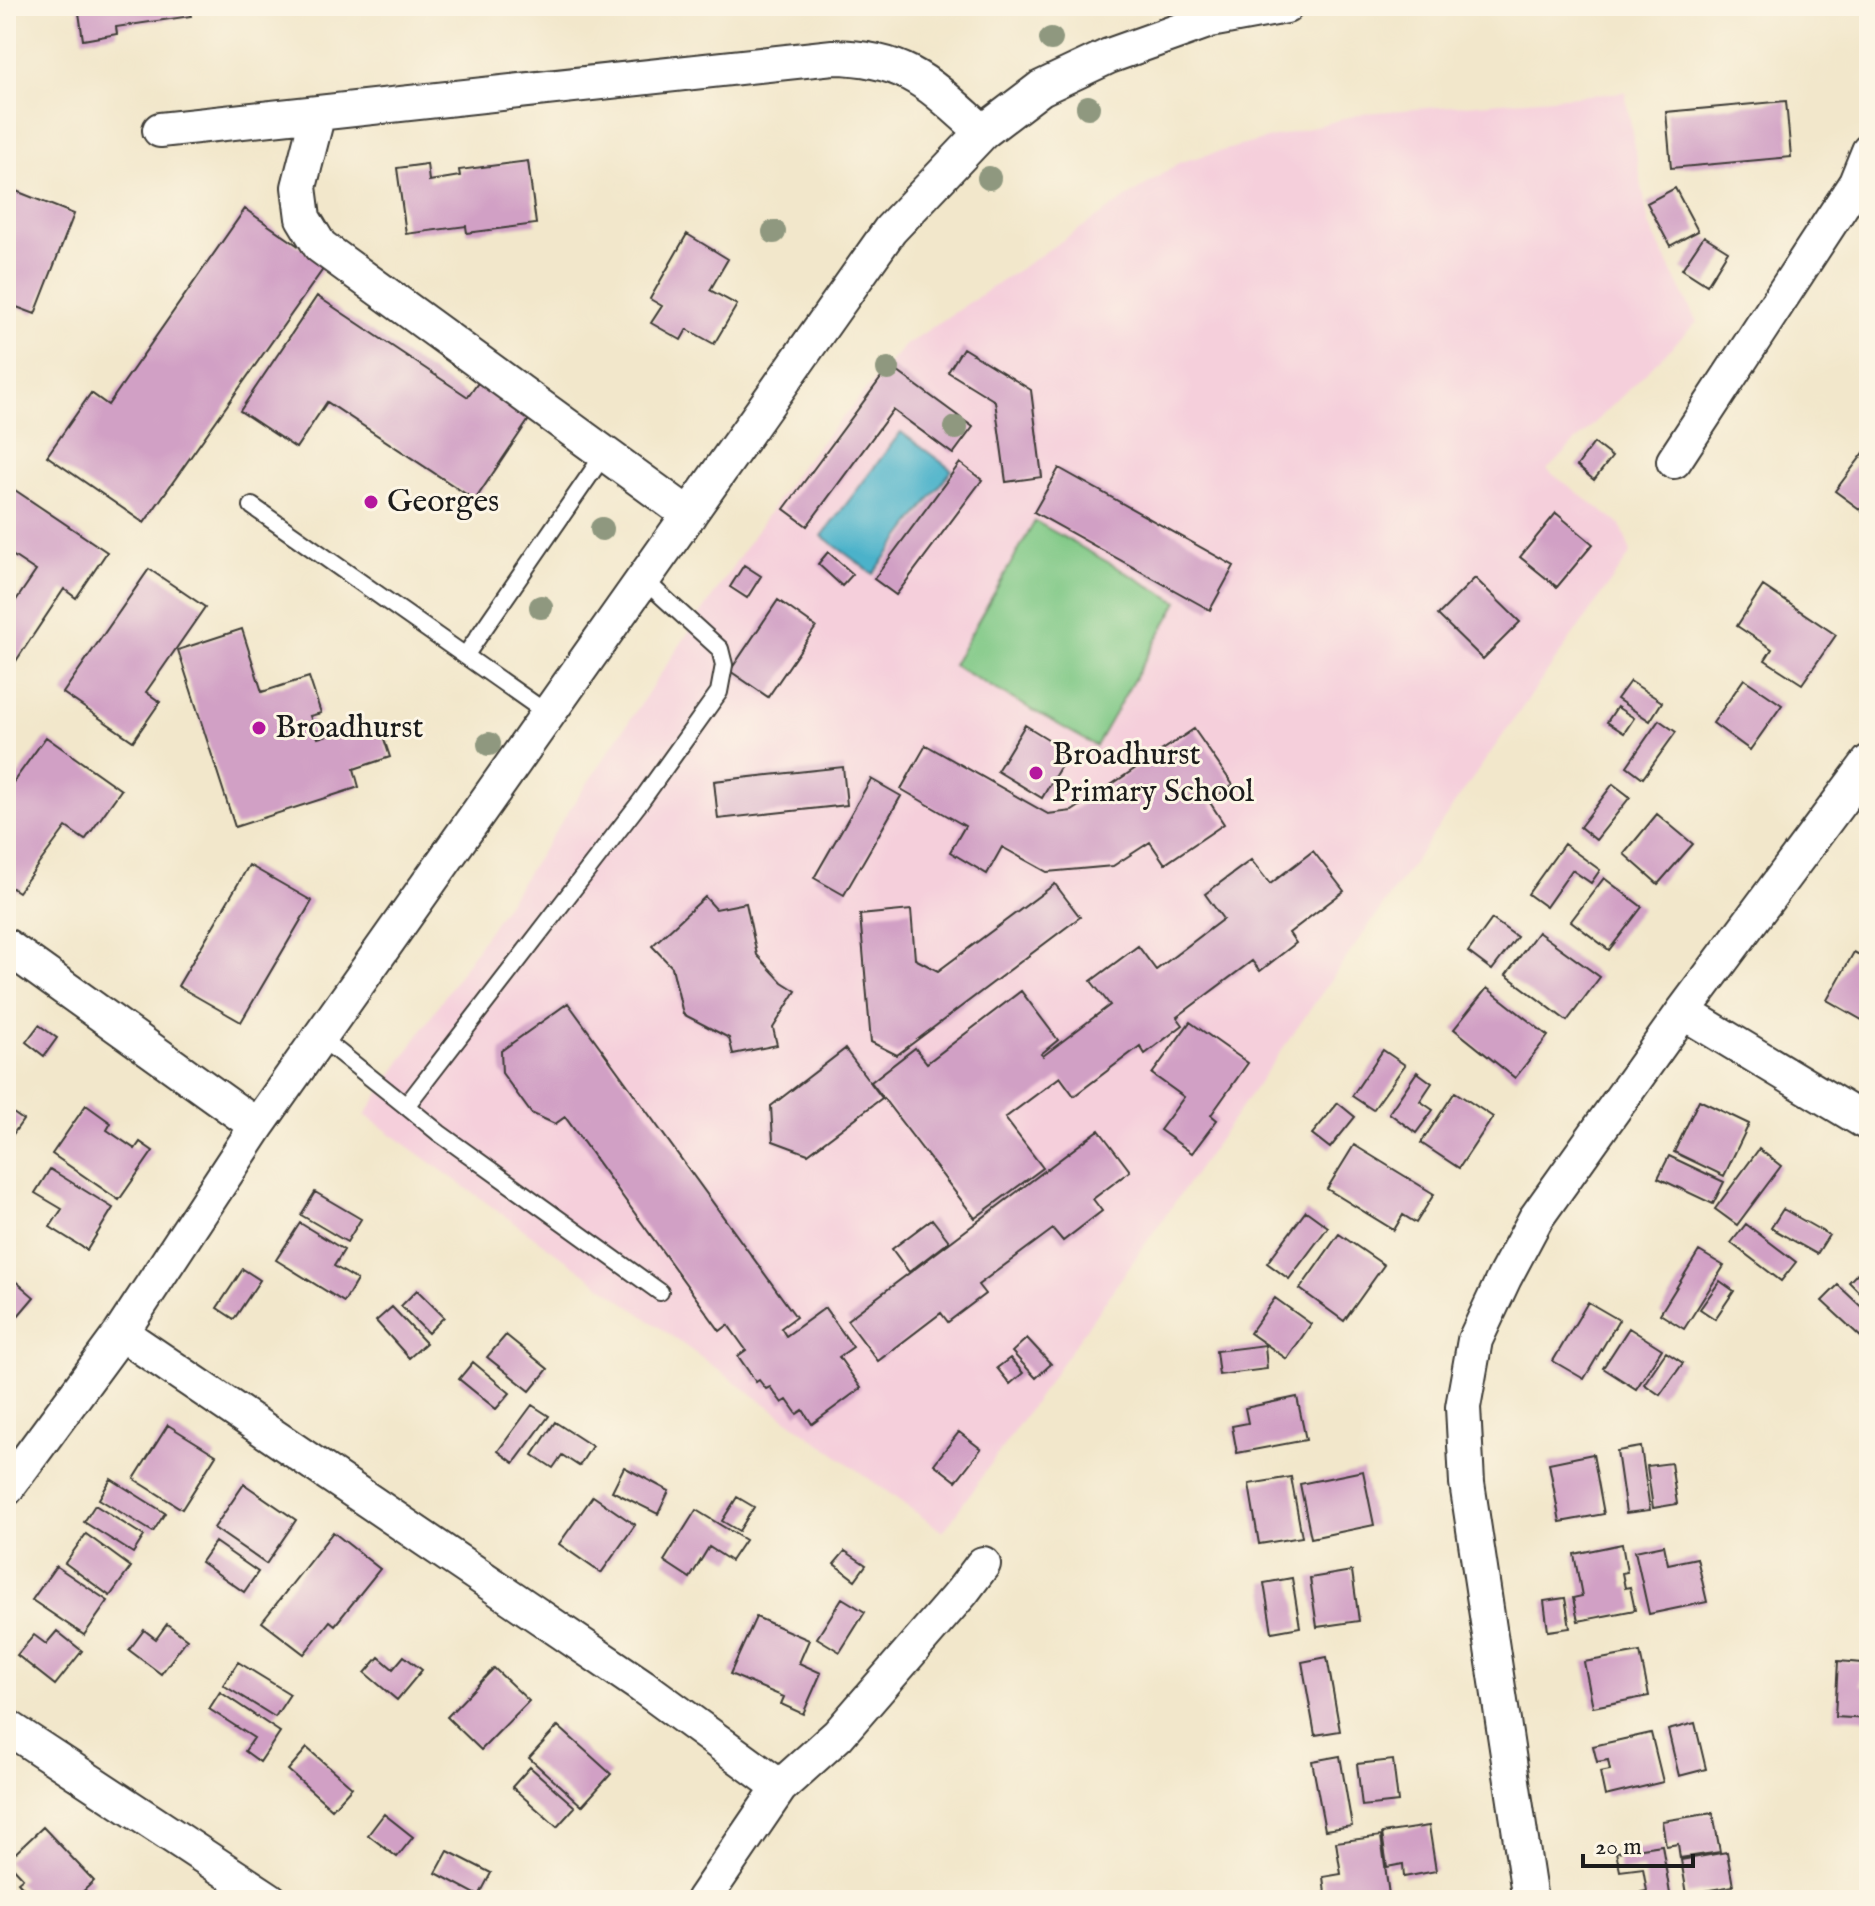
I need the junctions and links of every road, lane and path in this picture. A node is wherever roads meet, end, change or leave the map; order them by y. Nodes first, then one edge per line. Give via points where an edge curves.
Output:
1 (1286, 6) edge
2 (318, 113) junction
3 (160, 130) dead end
4 (983, 132) junction
5 (1869, 151) edge
6 (605, 453) junction
7 (1674, 461) dead end
8 (252, 506) dead end
9 (689, 515) junction
10 (643, 579) junction
11 (465, 656) junction
12 (548, 714) junction
13 (1869, 762) edge
14 (6, 946) edge
15 (1683, 1012) junction
16 (320, 1037) junction
17 (406, 1106) junction
18 (1869, 1124) edge
19 (257, 1126) junction
20 (660, 1292) dead end
21 (121, 1333) junction
22 (6, 1489) edge
23 (983, 1564) dead end
24 (6, 1726) edge
25 (780, 1787) junction
26 (270, 1900) edge
27 (703, 1900) edge
28 (1530, 1900) edge

1 - 4 street via 1210,20 1109,56 1041,88
2 - 3 street
2 - 4 street via 833,57 901,67
2 - 6 street via 299,187 303,218 320,246
4 - 9 street via 890,230
5 - 7 street via 1856,183
6 - 9 street
6 - 11 lane
8 - 11 lane
9 - 10 street
10 - 12 street
10 - 17 lane via 720,649 724,665 719,692
11 - 12 lane
12 - 16 street
13 - 15 street
14 - 19 street
15 - 18 street
15 - 28 street via 1536,1218 1475,1340 1463,1407 1467,1483
16 - 17 lane
16 - 19 street
17 - 20 lane
19 - 21 street
21 - 22 street
21 - 25 street via 642,1686
23 - 25 street via 838,1735
24 - 26 street
25 - 27 street

